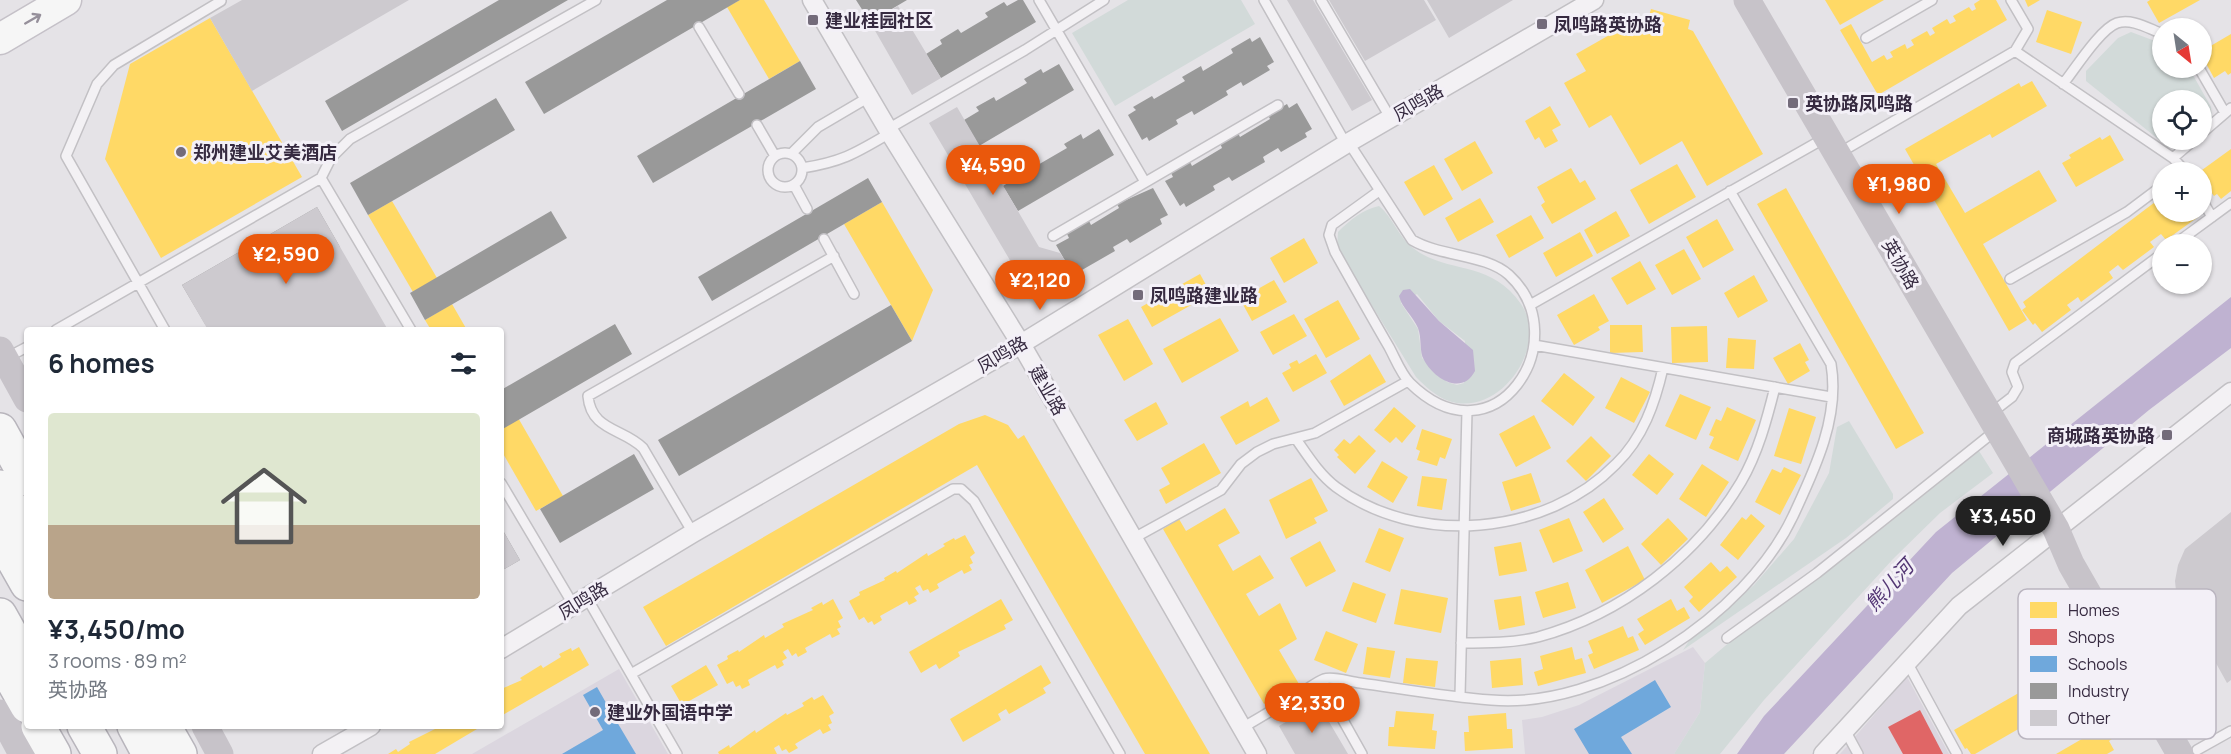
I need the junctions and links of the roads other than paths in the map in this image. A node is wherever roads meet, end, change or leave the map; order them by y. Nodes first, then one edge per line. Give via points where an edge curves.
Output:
1 (66, 0) edge
2 (596, 0) edge
3 (812, 0) edge
4 (1039, 0) edge
5 (1104, 0) edge
6 (1264, 0) edge
7 (1321, 0) edge
8 (1594, 0) edge
9 (1747, 0) edge
10 (1932, 0) edge
11 (2011, 0) edge
12 (221, 1) edge
13 (699, 27) dead end
14 (1056, 28) junction
15 (2152, 30) edge
16 (1866, 38) dead end
17 (0, 39) edge
18 (2015, 51) junction
19 (2206, 78) edge
20 (2063, 84) junction
21 (738, 94) dead end
22 (868, 97) junction
23 (1278, 105) dead end
24 (2228, 111) edge
25 (1390, 118) junction
26 (757, 125) dead end
27 (2212, 125) edge
28 (889, 131) junction
29 (1347, 144) junction
30 (1832, 145) junction
31 (2182, 150) edge
32 (791, 154) junction
33 (775, 156) junction
34 (2173, 158) junction
35 (2176, 162) edge
36 (802, 168) junction
37 (321, 178) junction
38 (1145, 182) junction
39 (794, 185) junction
40 (1378, 191) junction
41 (1730, 192) junction
42 (2152, 193) edge
43 (2231, 203) edge
44 (807, 209) dead end
45 (2212, 217) edge
46 (2205, 222) edge
47 (2189, 234) edge
48 (1053, 236) dead end
49 (824, 239) dead end
50 (834, 256) junction
51 (2152, 262) edge
52 (2010, 279) dead end
53 (139, 283) junction
54 (854, 294) dead end
55 (1530, 305) junction
56 (61, 327) edge
57 (163, 327) edge
58 (409, 327) edge
59 (1021, 344) junction
60 (1534, 345) junction
61 (11, 352) edge
62 (1663, 368) junction
63 (1408, 381) junction
64 (1775, 387) junction
65 (24, 390) edge
66 (2231, 393) edge
67 (1831, 397) junction
68 (1467, 411) junction
69 (1993, 422) junction
70 (0, 430) edge
71 (1296, 439) junction
72 (24, 474) edge
73 (0, 487) edge
74 (504, 488) edge
75 (2051, 522) junction
76 (1464, 527) junction
77 (24, 531) edge
78 (693, 533) junction
79 (0, 536) edge
80 (1134, 538) junction
81 (0, 578) edge
82 (24, 579) edge
83 (2104, 589) edge
84 (580, 602) junction
85 (0, 615) edge
86 (24, 621) edge
87 (1727, 638) dead end
88 (1461, 643) junction
89 (504, 647) edge
90 (0, 658) edge
91 (24, 658) edge
92 (1907, 662) junction
93 (631, 674) junction
94 (1321, 681) junction
95 (1460, 696) junction
96 (24, 701) edge
97 (0, 713) edge
98 (1242, 728) junction
99 (40, 729) edge
100 (65, 729) edge
101 (86, 729) edge
102 (108, 729) edge
103 (136, 729) edge
104 (166, 729) edge
105 (207, 729) edge
106 (366, 729) edge
107 (1845, 730) junction
108 (2231, 731) edge
109 (2184, 739) edge
110 (2192, 753) edge
111 (22, 754) edge
112 (54, 754) edge
113 (78, 754) edge
114 (100, 754) edge
115 (122, 754) edge
116 (149, 754) edge
117 (180, 754) edge
118 (220, 754) edge
119 (322, 754) edge
120 (677, 754) edge
121 (1120, 754) edge
122 (1257, 754) edge
123 (1362, 754) edge
124 (1823, 754) edge
125 (1858, 754) edge
126 (1957, 754) edge

17 -> 1 main road
2 - 37 lane via 350,139 331,158
3 - 22 street, 建业路
4 - 14 lane
5 - 14 lane
6 - 29 lane
7 - 25 lane
8 - 25 street, 凤鸣路
9 - 30 street, 英协路
10 - 16 lane
11 - 18 lane via 2028,29
12 - 53 lane via 114,64 97,84 66,156
13 - 21 lane
14 - 28 lane
14 - 38 lane
15 - 20 lane via 2135,23 2117,23 2103,33
18 - 20 lane
18 - 30 lane
19 - 24 lane
20 - 34 lane
22 - 28 street, 建业路
22 - 32 lane via 818,127
23 - 38 lane
24 - 27 lane
25 - 29 street, 凤鸣路
26 - 33 lane
28 - 36 lane via 845,159
28 - 59 street, 建业路
29 - 40 lane
29 - 59 street, 凤鸣路
30 - 41 lane
30 - 69 street, 英协路
31 - 34 lane
32 - 33 lane
32 - 36 lane
33 - 39 lane via 767,168 770,179 781,187
34 - 35 lane
36 - 39 lane
37 - 53 lane
37 - 58 lane
38 - 48 lane
39 - 44 lane
40 - 55 lane via 1412,240 1442,253 1493,264 1521,287
40 - 63 lane via 1342,216 1332,225 1329,235
41 - 55 lane
41 - 67 lane via 1831,364
42 - 52 lane via 2127,212
43 - 45 lane
46 - 47 lane
49 - 50 lane
50 - 54 lane
50 - 78 lane via 588,396 589,406 606,428 632,437 643,448
51 - 69 lane via 2015,363 2012,372 2018,387
53 - 56 lane
53 - 57 lane
55 - 60 lane
59 - 78 street, 凤鸣路
59 - 80 street, 建业路
60 - 62 lane
60 - 68 lane via 1531,361 1508,395 1490,406
61 - 65 street
62 - 64 lane
62 - 76 lane via 1655,402 1639,435 1617,464 1590,487 1559,505 1525,517
63 - 68 lane via 1434,403 1452,411
63 - 71 lane via 1315,433
64 - 67 lane
64 - 88 lane via 1765,426 1742,480 1714,522 1673,563 1596,616 1537,637
66 - 75 street
67 - 95 lane via 1823,452 1784,535 1760,570 1728,603 1691,632 1633,668 1581,690 1534,700
68 - 76 lane
69 - 75 street, 英协路
69 - 87 lane via 1817,573
70 - 72 highway
71 - 76 lane via 1322,476 1358,500 1400,518
71 - 80 lane via 1257,452 1241,464 1221,490
73 - 77 highway
74 - 84 lane
75 - 83 street, 英协路 via 2086,556
75 - 92 street via 1959,606
76 - 88 lane
78 - 84 street, 凤鸣路
79 - 82 highway
80 - 98 street, 建业路
81 - 86 highway
84 - 89 street, 凤鸣路
84 - 93 lane
85 - 91 highway
88 - 95 lane
90 - 96 highway
92 - 107 street
92 - 126 lane
93 - 120 lane
93 - 121 lane via 953,489 961,489 974,501
94 - 95 lane
94 - 98 lane
94 - 123 lane
97 - 111 street
98 - 122 street, 建业路
99 - 112 highway
100 - 113 highway
101 - 114 highway
102 - 115 highway
103 - 116 highway
104 - 117 highway
105 - 118 street
106 - 119 street
107 - 124 street
107 - 125 lane
108 - 110 lane
109 - 110 street, 英协路

